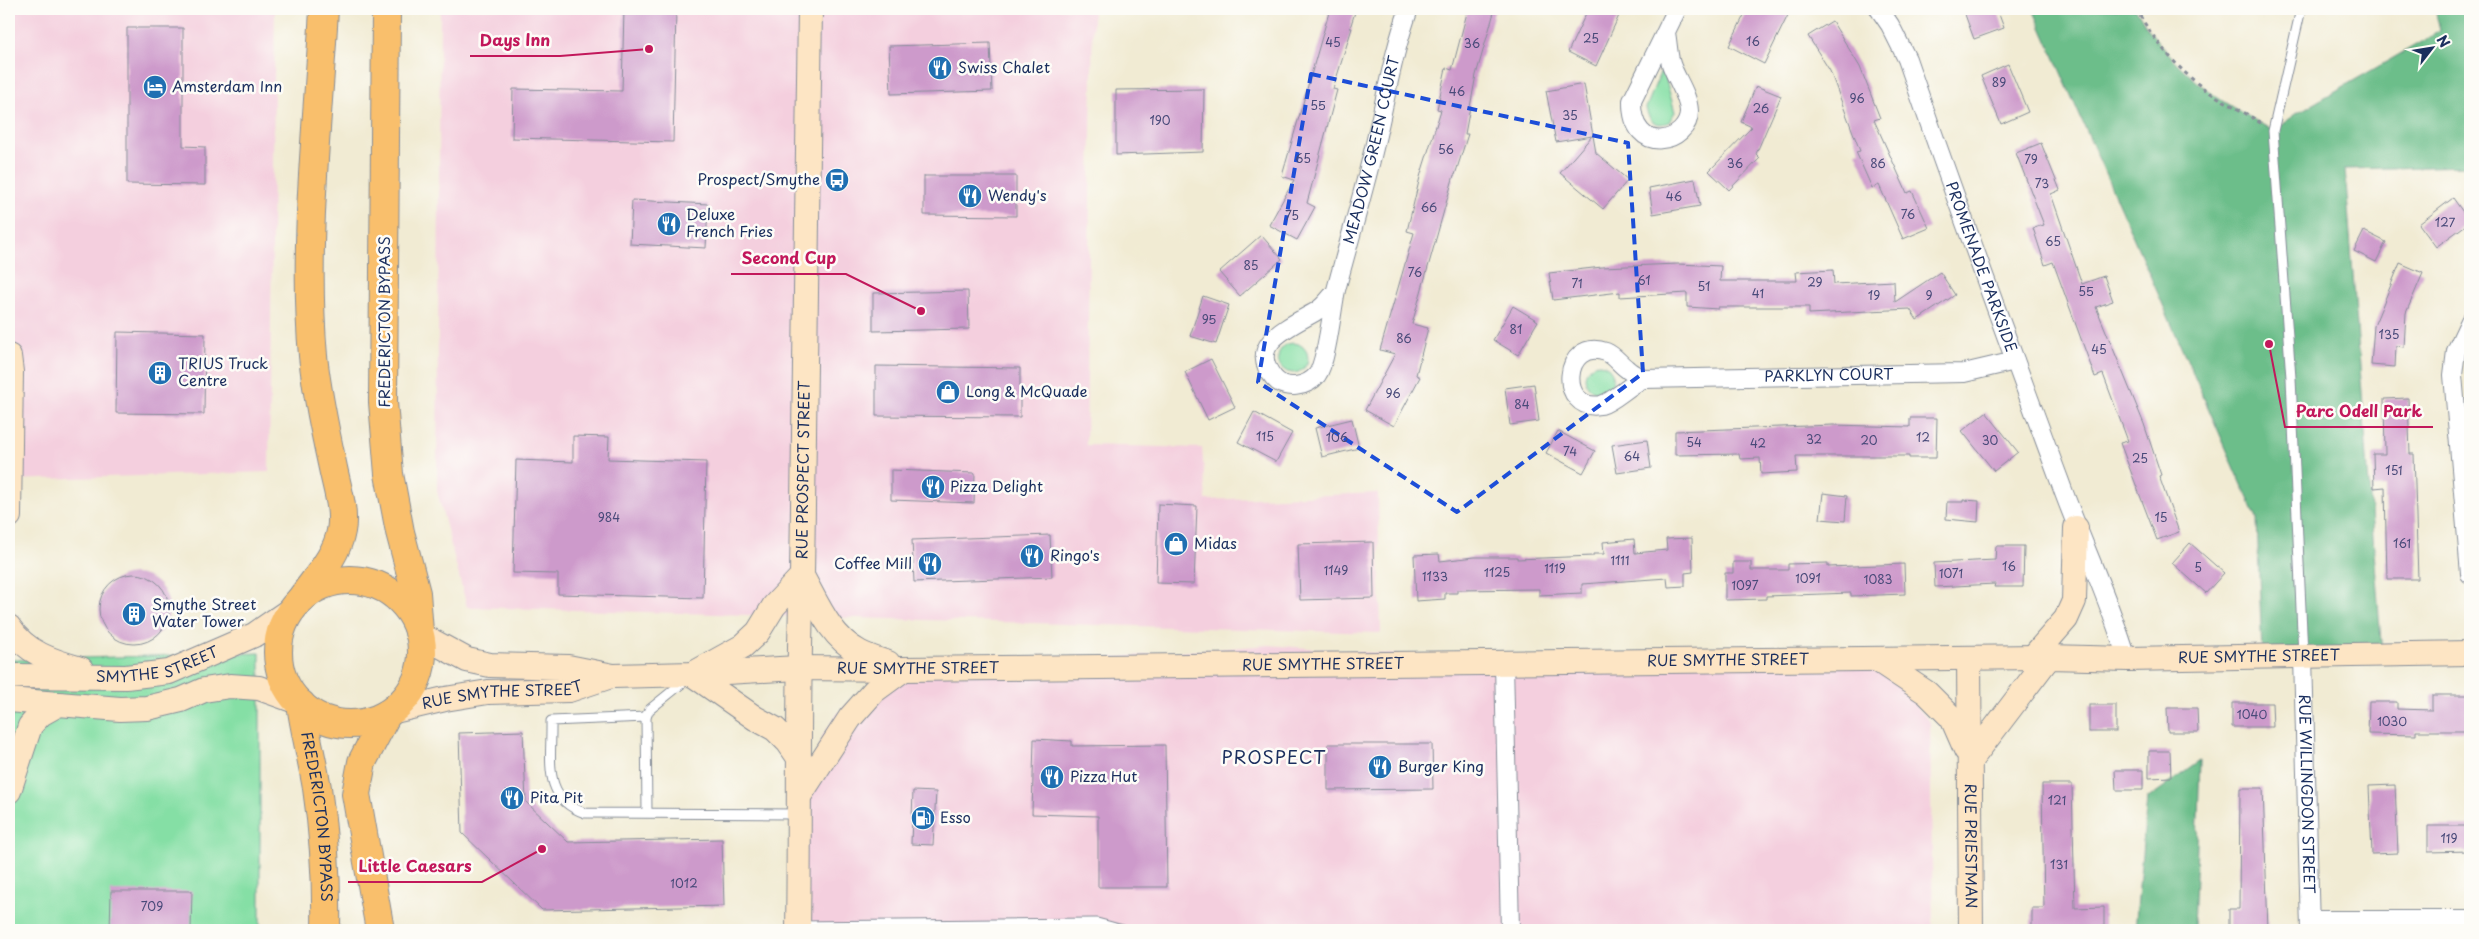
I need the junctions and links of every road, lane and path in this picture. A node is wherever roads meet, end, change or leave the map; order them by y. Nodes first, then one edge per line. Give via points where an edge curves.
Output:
1 (324, 9) edge
2 (386, 9) edge
3 (810, 9) edge
4 (1409, 9) edge
5 (1677, 9) edge
6 (1879, 9) edge
7 (2136, 9) edge
8 (2301, 9) edge
9 (1666, 33) junction
10 (2273, 131) junction
11 (1336, 291) junction
12 (2470, 320) edge
13 (9, 356) edge
14 (2015, 360) junction
15 (1643, 379) dead end
16 (9, 516) edge
17 (2076, 528) junction
18 (2470, 574) edge
19 (802, 576) junction
20 (297, 603) junction
21 (9, 627) edge
22 (420, 634) junction
23 (2470, 653) edge
24 (2303, 656) junction
25 (2041, 657) junction
26 (1969, 658) junction
27 (1876, 659) junction
28 (2127, 659) junction
29 (1504, 663) junction
30 (798, 668) junction
31 (904, 669) junction
32 (692, 674) junction
33 (9, 676) edge
34 (613, 676) junction
35 (107, 677) junction
36 (9, 700) edge
37 (299, 703) junction
38 (59, 704) junction
39 (388, 713) junction
40 (646, 717) junction
41 (799, 758) junction
42 (1970, 761) junction
43 (9, 791) edge
44 (800, 804) junction
45 (647, 812) junction
46 (2470, 920) edge
47 (2310, 925) edge
48 (798, 928) edge
49 (326, 930) edge
50 (380, 930) edge
51 (1123, 930) edge
52 (1510, 930) edge
53 (1971, 930) edge

1 - 20 highway via 310,293 321,414 340,504 341,531 335,549
2 - 22 highway, FREDERICTON BYPASS via 383,402 389,474 416,593
3 - 19 main road, RUE PROSPECT STREET
4 - 11 street, MEADOW GREEN COURT
5 - 9 street
6 - 14 street, PROMENADE PARKSIDE via 1907,60
7 - 10 path via 2148,31 2178,64 2211,93
8 - 10 lane
9 - 9 street via 1632,101 1631,116 1638,130 1650,139 1663,140 1676,135 1686,125 1689,111 1671,63
10 - 24 lane via 2291,378
11 - 11 street, MEADOW GREEN COURT via 1316,311 1292,322 1274,336 1266,349 1265,365 1275,380 1290,386 1306,384 1318,374
12 - 18 street via 2456,352 2453,374
13 - 16 main road
14 - 15 street, PARKLYN COURT via 1964,373
14 - 17 street, PROMENADE PARKSIDE
17 - 25 main road via 2074,601
17 - 28 street, PROMENADE PARKSIDE
19 - 30 main road, RUE PROSPECT STREET
19 - 31 main road via 833,632 859,653
19 - 32 main road via 743,646
20 - 22 highway via 310,592 331,582 354,580 377,584 396,596 412,614
20 - 35 main road, SMYTHE STREET via 254,635 169,672
20 - 37 highway via 283,626 278,647 280,668
21 - 35 main road via 18,641 32,652
22 - 34 main road, RUE SMYTHE STREET via 475,662 568,667
22 - 39 highway via 422,658 417,680 405,700
23 - 24 main road, RUE SMYTHE STREET
24 - 28 main road, RUE SMYTHE STREET
24 - 47 street, RUE WILLINGDON STREET
25 - 26 main road, RUE SMYTHE STREET
25 - 28 main road, RUE SMYTHE STREET
25 - 42 main road
26 - 27 main road, RUE SMYTHE STREET
26 - 42 main road, RUE PRIESTMAN
27 - 29 main road, RUE SMYTHE STREET
27 - 42 main road via 1927,693 1952,718
29 - 31 main road, RUE SMYTHE STREET
29 - 52 street
30 - 31 main road, RUE SMYTHE STREET
30 - 32 main road, RUE SMYTHE STREET
30 - 41 main road, RUE PROSPECT STREET
31 - 44 main road via 874,690 850,718
32 - 34 main road, RUE SMYTHE STREET
32 - 40 lane via 649,710
32 - 41 main road via 775,729
33 - 35 main road, SMYTHE STREET
34 - 39 main road, RUE SMYTHE STREET via 569,690 488,692
36 - 38 main road
37 - 38 main road via 259,688 230,686 204,690 181,700 147,708
37 - 39 highway via 320,717 342,724 365,723
37 - 49 highway, FREDERICTON BYPASS via 317,789 327,876
38 - 43 main road via 30,726
39 - 50 highway via 362,762 356,794
40 - 45 lane
40 - 45 lane via 551,721 552,781 556,794 565,804 585,813
41 - 44 main road, RUE PROSPECT STREET
42 - 53 main road, RUE PRIESTMAN
44 - 45 lane
44 - 48 main road, RUE PROSPECT STREET
46 - 47 street
48 - 51 lane via 1097,923

